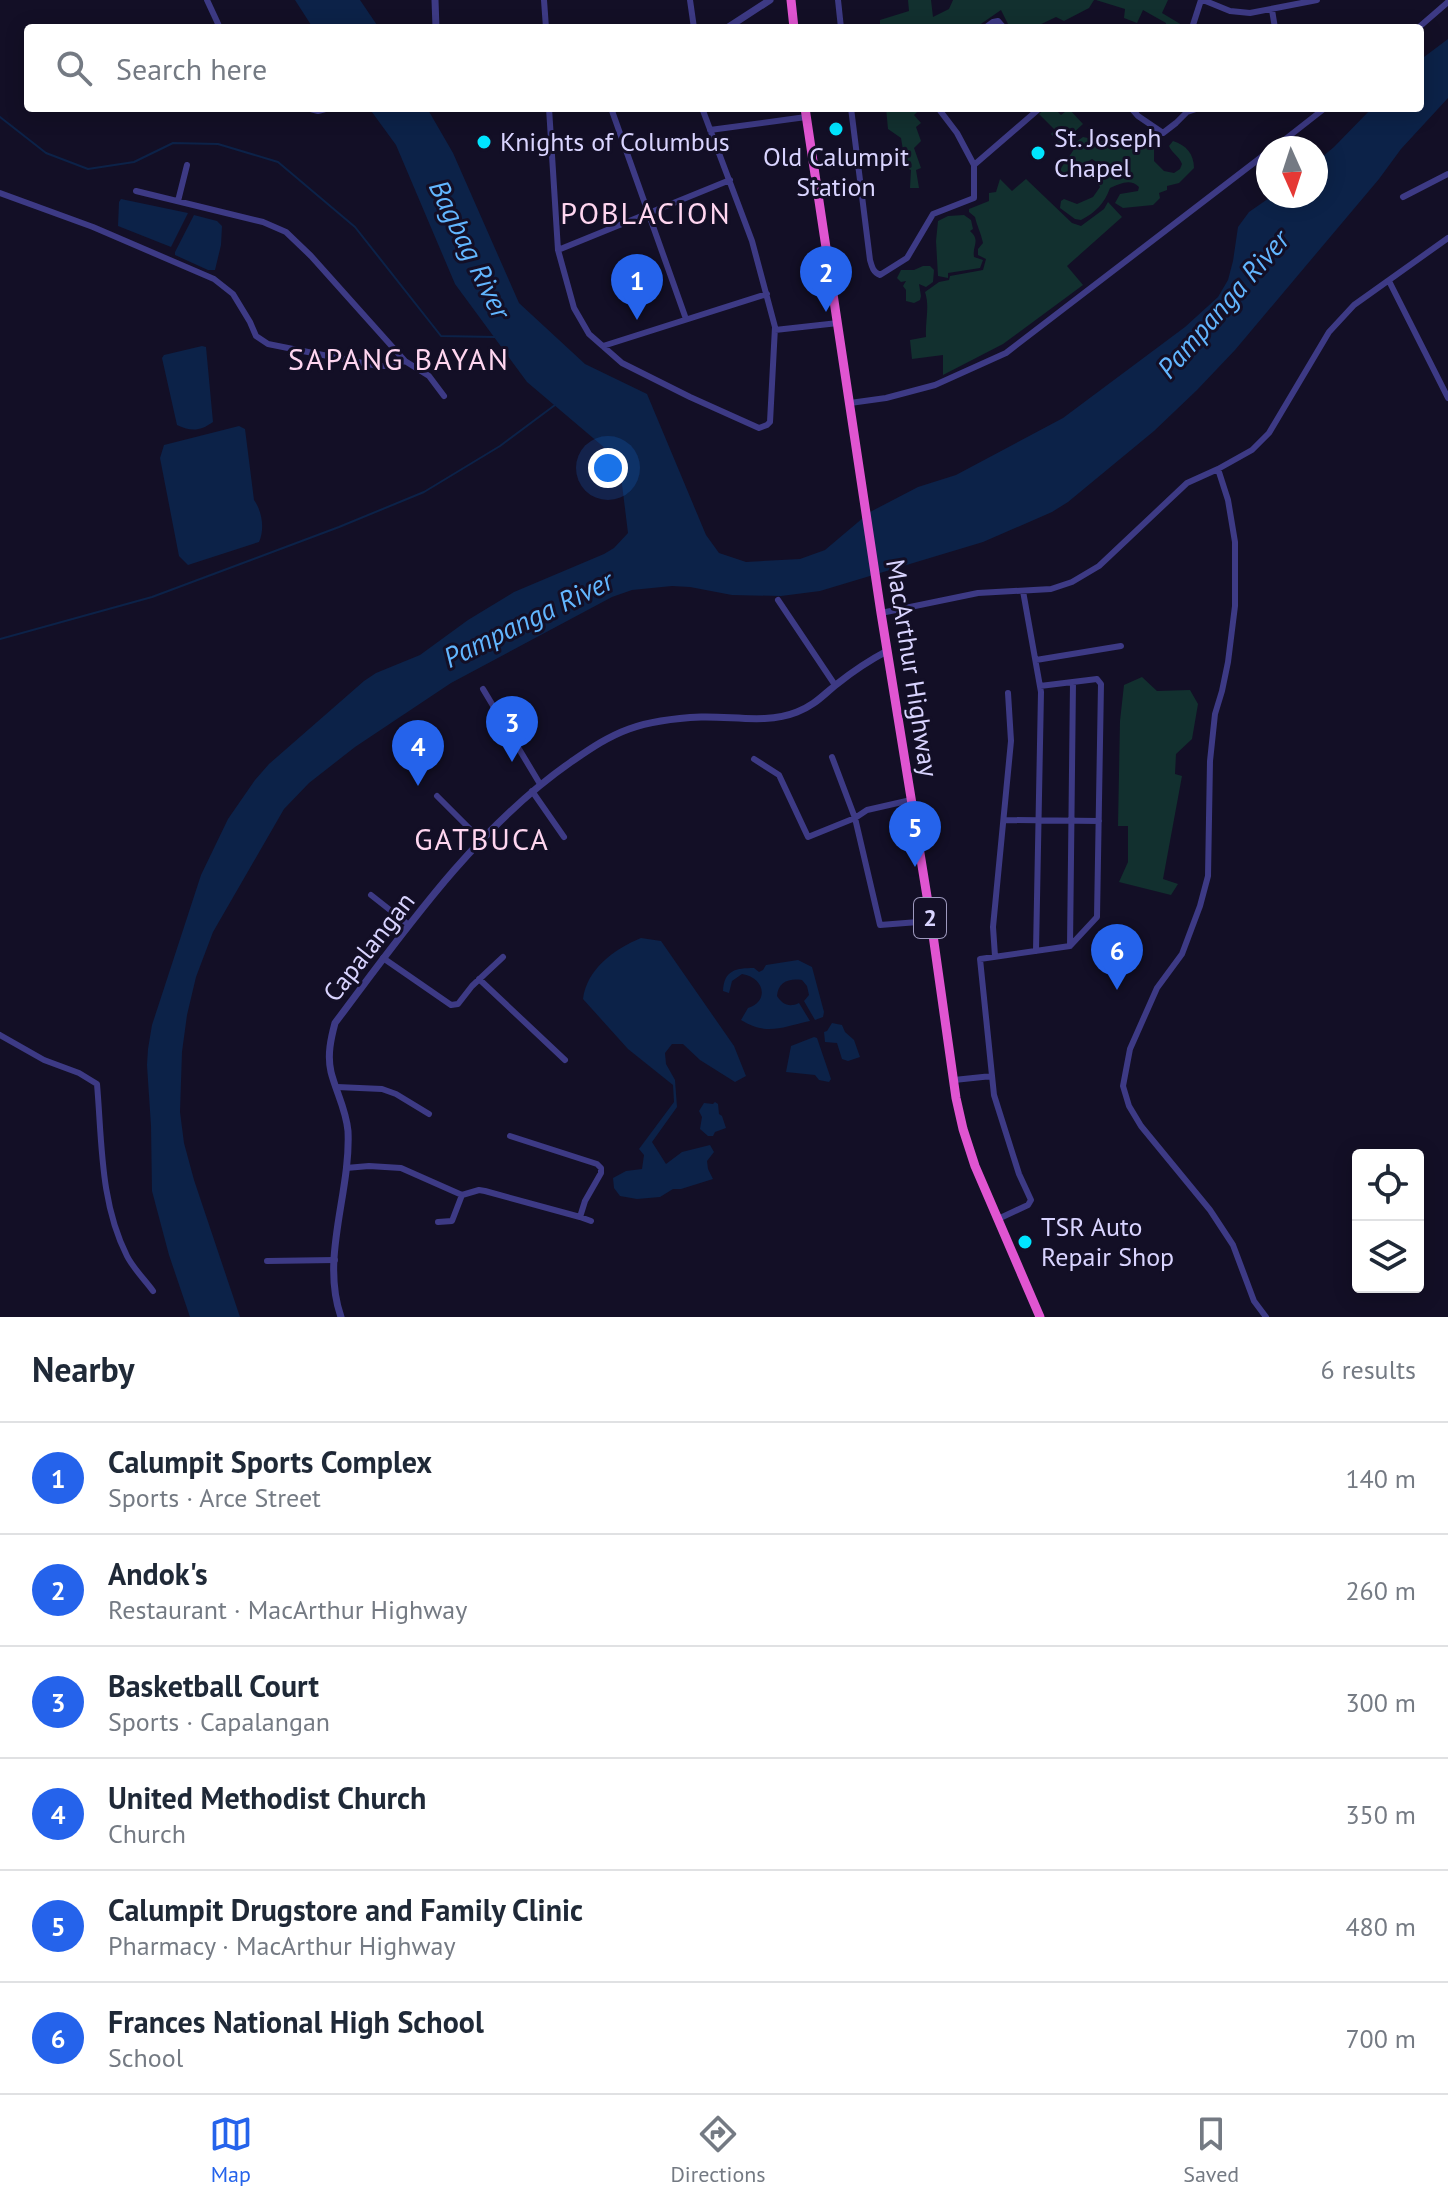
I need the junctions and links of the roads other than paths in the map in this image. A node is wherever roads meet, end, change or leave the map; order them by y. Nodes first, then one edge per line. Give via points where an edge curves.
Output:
1 (207, 0) edge
2 (435, 0) edge
3 (544, 0) edge
4 (690, 0) edge
5 (770, 0) edge
6 (791, 0) edge
7 (838, 0) edge
8 (1202, 0) edge
9 (1317, 0) edge
10 (1448, 2) edge
11 (1272, 10) junction
12 (218, 24) edge
13 (436, 24) edge
14 (546, 24) edge
15 (693, 24) edge
16 (733, 24) edge
17 (794, 24) edge
18 (841, 24) edge
19 (1193, 24) edge
20 (1274, 24) edge
21 (1423, 24) edge
22 (549, 112) edge
23 (612, 112) edge
24 (703, 112) edge
25 (805, 112) edge
26 (852, 112) edge
27 (942, 112) edge
28 (1035, 112) edge
29 (1134, 112) edge
30 (1187, 112) edge
31 (1310, 112) edge
32 (1321, 112) edge
33 (1314, 118) junction
34 (710, 130) junction
35 (1290, 136) edge
36 (1256, 161) edge
37 (187, 165) dead end
38 (974, 165) junction
39 (1448, 174) edge
40 (730, 180) junction
41 (136, 191) dead end
42 (0, 193) edge
43 (1403, 197) dead end
44 (178, 201) junction
45 (648, 213) junction
46 (1448, 238) edge
47 (558, 250) junction
48 (1389, 281) junction
49 (767, 294) junction
50 (686, 319) junction
51 (838, 323) junction
52 (775, 330) junction
53 (603, 346) junction
54 (405, 361) junction
55 (444, 396) dead end
56 (1448, 398) edge
57 (851, 407) junction
58 (1218, 469) junction
59 (1023, 591) junction
60 (778, 600) dead end
61 (881, 613) junction
62 (1121, 646) dead end
63 (887, 651) junction
64 (1036, 660) junction
65 (1073, 682) junction
66 (835, 685) junction
67 (1040, 686) junction
68 (483, 689) dead end
69 (1008, 693) dead end
70 (832, 757) dead end
71 (754, 759) dead end
72 (540, 784) junction
73 (532, 791) junction
74 (437, 796) dead end
75 (911, 800) junction
76 (855, 818) junction
77 (1005, 820) junction
78 (1039, 821) junction
79 (1099, 821) junction
80 (1071, 822) junction
81 (564, 837) dead end
82 (481, 840) junction
83 (371, 895) dead end
84 (931, 921) junction
85 (409, 925) junction
86 (1070, 946) junction
87 (1036, 951) junction
88 (995, 956) junction
89 (503, 957) dead end
90 (383, 958) junction
91 (479, 979) junction
92 (0, 1035) edge
93 (565, 1060) dead end
94 (992, 1076) junction
95 (954, 1080) junction
96 (337, 1087) junction
97 (429, 1114) dead end
98 (510, 1136) dead end
99 (346, 1168) junction
100 (462, 1195) junction
101 (580, 1217) junction
102 (997, 1219) junction
103 (591, 1221) dead end
104 (438, 1222) dead end
105 (335, 1260) junction
106 (267, 1261) dead end
107 (153, 1291) dead end
108 (341, 1317) edge
109 (1040, 1317) edge
110 (1266, 1317) edge

1 - 12 street
2 - 13 street
3 - 14 street
4 - 15 street
5 - 16 street
6 - 17 highway
7 - 18 street
8 - 11 street via 1230,11
8 - 19 street
9 - 11 street
10 - 21 street
11 - 20 street
22 - 47 street
23 - 45 street
24 - 34 street
25 - 34 street
25 - 51 highway, MacArthur Highway / 2
26 - 38 street via 870,260 880,275 907,258 933,214 974,198
27 - 38 street
28 - 38 street
29 - 30 street via 1163,133
31 - 33 street
32 - 33 street
33 - 35 street
34 - 40 street
36 - 57 street via 1006,353 935,385
37 - 44 street
39 - 43 street
40 - 45 street
40 - 49 street
41 - 44 street
42 - 54 street via 214,279 233,294 256,336 268,344 378,366
44 - 54 street via 286,232
45 - 47 street
45 - 50 street
46 - 48 street
47 - 53 street via 574,308
48 - 56 street
48 - 58 street via 1354,305 1329,332 1269,433 1252,450
49 - 50 street
49 - 52 street
50 - 53 street
51 - 52 street
51 - 57 highway, MacArthur Highway / 2
52 - 53 street via 770,422 759,428 622,363
54 - 55 street via 429,376
57 - 61 highway, MacArthur Highway / 2
58 - 59 street via 1187,483 1099,566 1051,589
58 - 110 street via 1235,542 1235,606 1210,761 1208,876 1182,954 1157,988 1130,1049 1123,1086 1141,1126 1233,1245 1254,1301
59 - 61 street via 955,596
59 - 64 street
60 - 66 street
61 - 63 highway, MacArthur Highway / 2
62 - 64 street
63 - 66 street, Capalangan
63 - 75 highway, MacArthur Highway / 2
64 - 67 street
65 - 67 street
65 - 79 street via 1097,679 1101,684
65 - 80 street
66 - 72 street, Capalangan via 796,712 769,719 700,717 632,728 605,739
67 - 78 street
68 - 72 street
69 - 77 street via 1011,741
70 - 76 street
71 - 76 street via 779,775 808,837
72 - 73 street, Capalangan
73 - 81 street
73 - 82 street, Capalangan
74 - 82 street
75 - 76 street
75 - 84 highway, MacArthur Highway / 2
76 - 84 street via 880,925
77 - 78 street
77 - 88 street via 993,927
78 - 80 street
78 - 87 street
79 - 80 street
79 - 86 street via 1097,917
80 - 86 street
82 - 85 street, Capalangan
83 - 85 street
84 - 95 highway, MacArthur Highway / 2
85 - 90 street, Capalangan
86 - 87 street
87 - 88 street
88 - 94 street via 980,959
89 - 91 street
90 - 91 street via 451,1005 458,1004
90 - 96 street, Capalangan via 335,1023 330,1064
91 - 93 street
92 - 107 street via 97,1084 110,1211 127,1258
94 - 95 street
94 - 102 street via 1005,1133 1031,1200
95 - 102 highway, MacArthur Highway / 2 via 966,1139
96 - 97 street via 382,1089
96 - 99 street, Capalangan via 347,1127
98 - 101 street via 601,1168
99 - 100 street via 401,1168
99 - 105 street, Capalangan
100 - 101 street via 485,1191
100 - 104 street via 452,1221
101 - 103 street
102 - 109 highway, MacArthur Highway / 2
105 - 106 street
105 - 108 street, Capalangan via 335,1301

